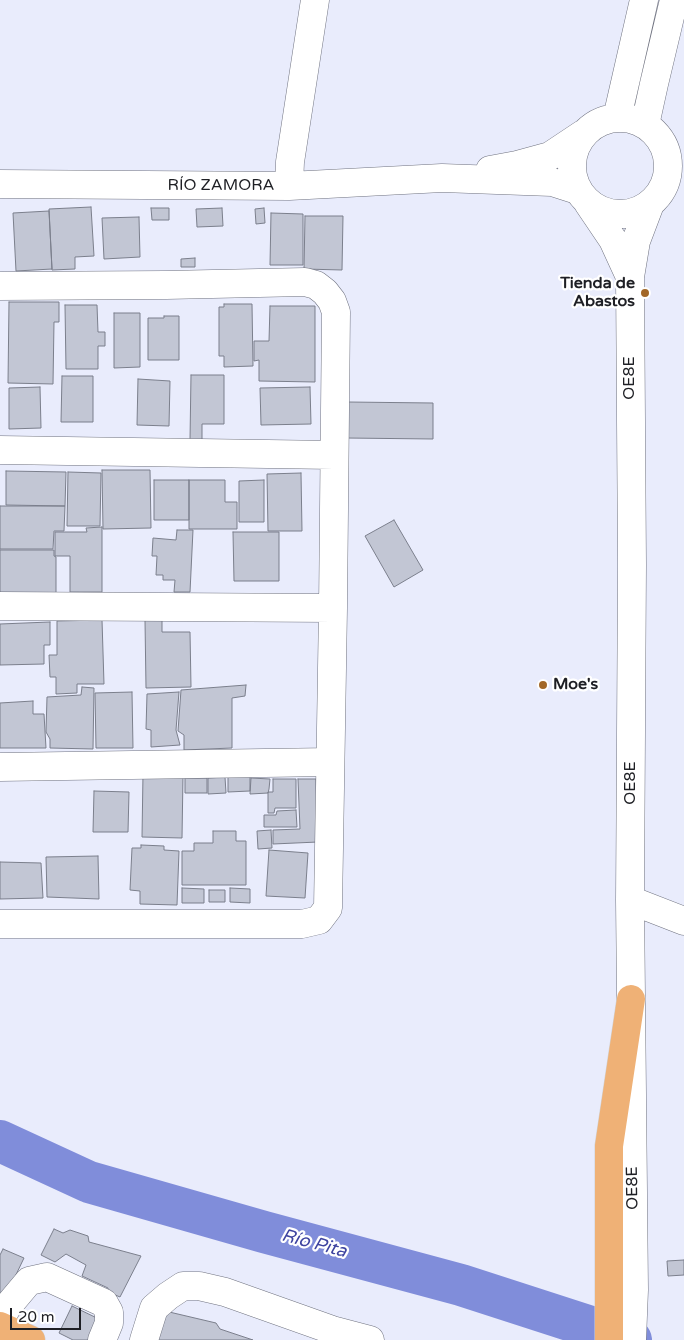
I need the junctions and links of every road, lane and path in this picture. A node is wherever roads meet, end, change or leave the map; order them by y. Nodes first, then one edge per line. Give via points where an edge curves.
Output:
1 (315, 0) edge
2 (644, 0) edge
3 (674, 0) edge
4 (617, 118) junction
5 (645, 125) junction
6 (583, 134) junction
7 (674, 150) edge
8 (442, 178) junction
9 (0, 184) edge
10 (289, 186) junction
11 (666, 191) edge
12 (583, 196) junction
13 (630, 276) junction
14 (0, 286) edge
15 (0, 450) edge
16 (334, 455) junction
17 (0, 606) edge
18 (333, 608) junction
19 (330, 762) junction
20 (0, 766) edge
21 (630, 900) junction
22 (684, 921) edge
23 (0, 924) edge
24 (631, 999) junction
25 (0, 1319) edge
26 (0, 1326) edge
27 (31, 1340) edge
28 (102, 1340) edge
29 (144, 1340) edge
30 (370, 1340) edge
31 (609, 1340) edge
32 (632, 1340) edge

1 - 10 street
2 - 4 street
3 - 5 street
4 - 5 street
4 - 6 street via 604,120
5 - 7 street
6 - 8 street, RÍO ZAMORA via 550,156
6 - 12 street via 571,161 573,181
7 - 11 street via 668,159
8 - 10 street, RÍO ZAMORA
8 - 12 street, RÍO ZAMORA via 552,182
9 - 10 street, RÍO ZAMORA
11 - 12 street via 641,209 619,214 598,209
11 - 13 street, OE8E via 636,241
12 - 13 street, OE8E via 613,240
13 - 21 street, OE8E
14 - 16 street via 305,282 316,285 332,301 336,312
15 - 16 street
16 - 18 street
17 - 18 street
18 - 19 street
19 - 20 street
19 - 23 street via 328,908 318,920 302,924
21 - 22 street
21 - 24 street, OE8E
24 - 31 highway via 610,1146
24 - 32 street, OE8E
25 - 28 street via 29,1281 47,1277 104,1303 109,1312 109,1323
26 - 27 highway
29 - 30 street via 154,1308 183,1286 199,1286

